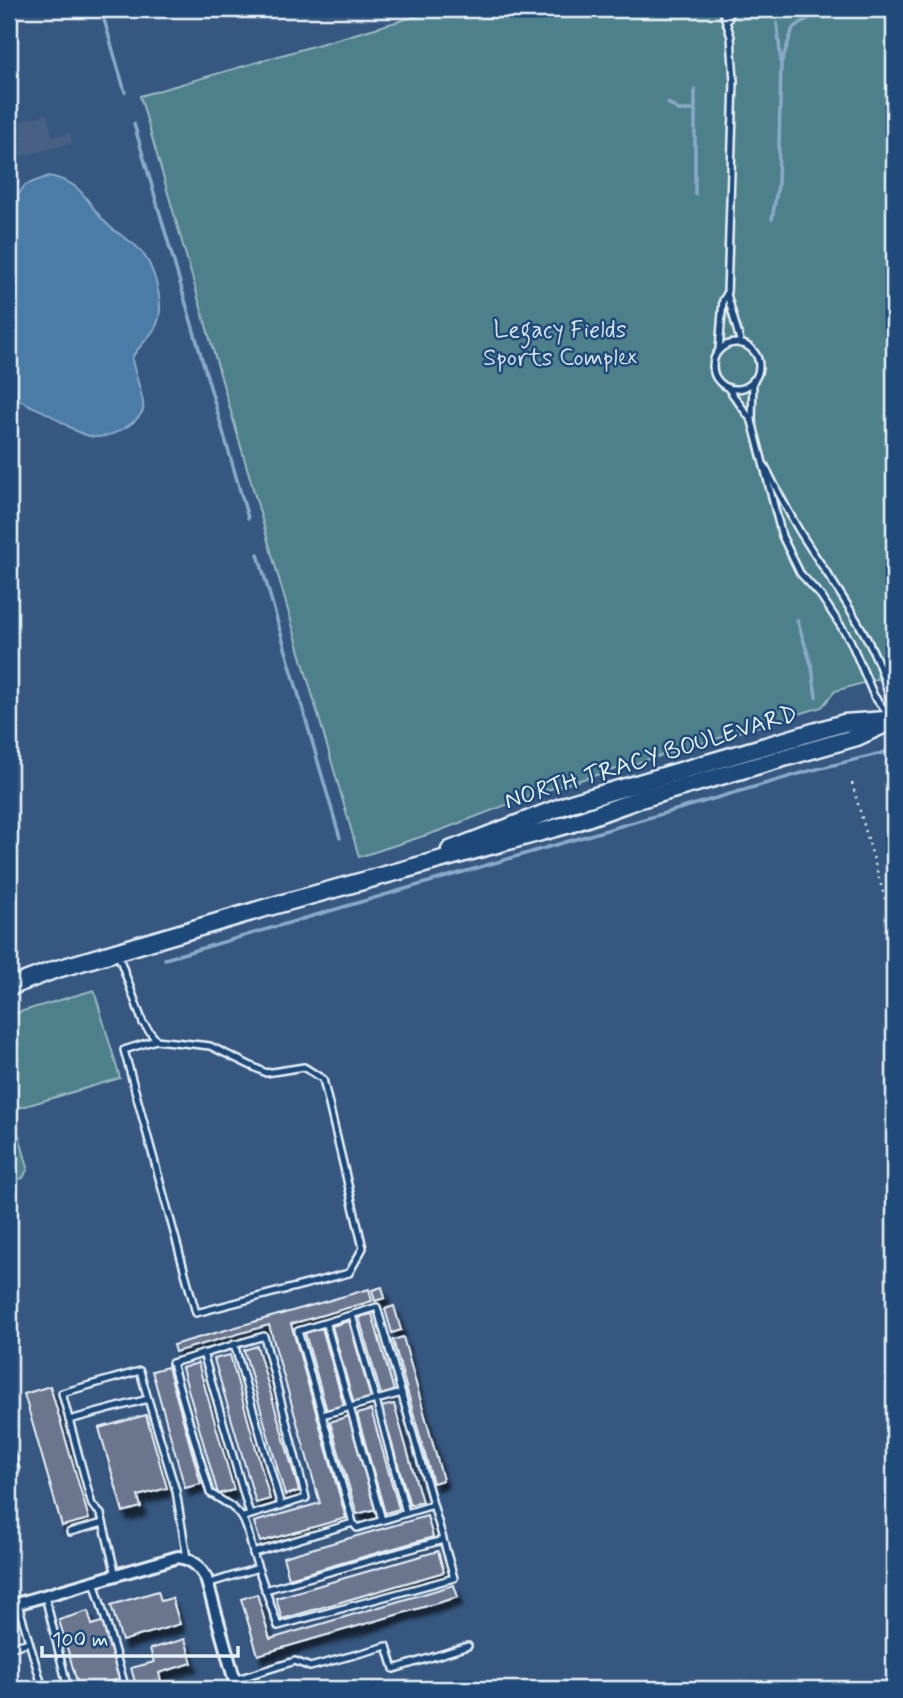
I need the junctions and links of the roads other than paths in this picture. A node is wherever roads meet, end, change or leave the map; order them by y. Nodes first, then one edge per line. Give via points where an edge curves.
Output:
1 (722, 9) edge
2 (730, 9) edge
3 (728, 20) junction
4 (727, 295) junction
5 (741, 344) junction
6 (719, 350) junction
7 (753, 380) junction
8 (728, 388) junction
9 (752, 421) junction
10 (764, 463) junction
11 (893, 719) edge
12 (117, 951) junction
13 (10, 977) edge
14 (156, 1040) junction
15 (352, 1315) junction
16 (326, 1323) junction
17 (234, 1344) junction
18 (203, 1353) junction
19 (401, 1392) junction
20 (148, 1398) junction
21 (376, 1400) junction
22 (349, 1408) junction
23 (322, 1415) junction
24 (69, 1420) junction
25 (9, 1446) edge
26 (9, 1472) edge
27 (433, 1505) junction
28 (281, 1506) junction
29 (406, 1513) junction
30 (247, 1516) junction
31 (382, 1520) junction
32 (103, 1523) junction
33 (353, 1523) junction
34 (69, 1532) dead end
35 (443, 1540) junction
36 (253, 1553) junction
37 (187, 1558) junction
38 (258, 1569) junction
39 (116, 1575) junction
40 (94, 1581) junction
41 (207, 1584) junction
42 (265, 1590) junction
43 (45, 1596) junction
44 (13, 1605) edge
45 (29, 1642) junction
46 (468, 1646) dead end
47 (9, 1648) edge
48 (235, 1685) edge
49 (43, 1689) edge
50 (68, 1689) edge
51 (126, 1689) edge

1 - 3 lane
2 - 3 lane
3 - 4 lane via 734,81
4 - 5 lane
4 - 6 lane
5 - 6 lane
5 - 7 lane via 757,360
6 - 8 lane via 714,372
7 - 8 lane via 742,388
7 - 9 lane
8 - 9 lane
9 - 10 lane
10 - 11 lane via 864,633 889,692
10 - 11 lane via 766,485 789,553 837,618 874,696
11 - 12 main road, NORTH TRACY BOULEVARD via 857,737 497,845
12 - 13 main road, NORTH TRACY BOULEVARD via 54,970
12 - 14 lane via 143,1023
14 - 14 lane via 210,1046 266,1073 304,1068 323,1079 363,1248 349,1273 196,1313 124,1050
15 - 16 lane
15 - 19 lane via 377,1307
15 - 21 lane
16 - 22 lane
16 - 23 lane via 298,1331
17 - 18 lane
17 - 28 lane
17 - 28 lane via 264,1336 306,1498
18 - 30 lane
18 - 30 lane via 172,1363 210,1493
19 - 21 lane
19 - 27 lane
20 - 24 lane
20 - 24 lane via 140,1371 62,1393
20 - 37 lane via 176,1491
21 - 22 lane
21 - 29 lane
22 - 23 lane
22 - 31 lane
23 - 33 lane
24 - 32 lane via 92,1505
25 - 26 lane via 16,1470
27 - 29 lane
27 - 35 lane
28 - 30 lane
29 - 31 lane
30 - 36 lane
31 - 33 lane via 357,1528
32 - 34 lane
32 - 39 lane
33 - 36 lane
35 - 42 lane
35 - 42 lane via 454,1578 278,1626
36 - 38 lane
37 - 39 street
37 - 41 street via 200,1568
38 - 41 lane
38 - 42 lane
39 - 40 street
40 - 43 street
40 - 51 lane
41 - 48 street
43 - 44 street
43 - 50 lane
44 - 45 lane
45 - 47 lane
45 - 49 lane
46 - 48 lane via 394,1669 387,1646 310,1667 295,1661

